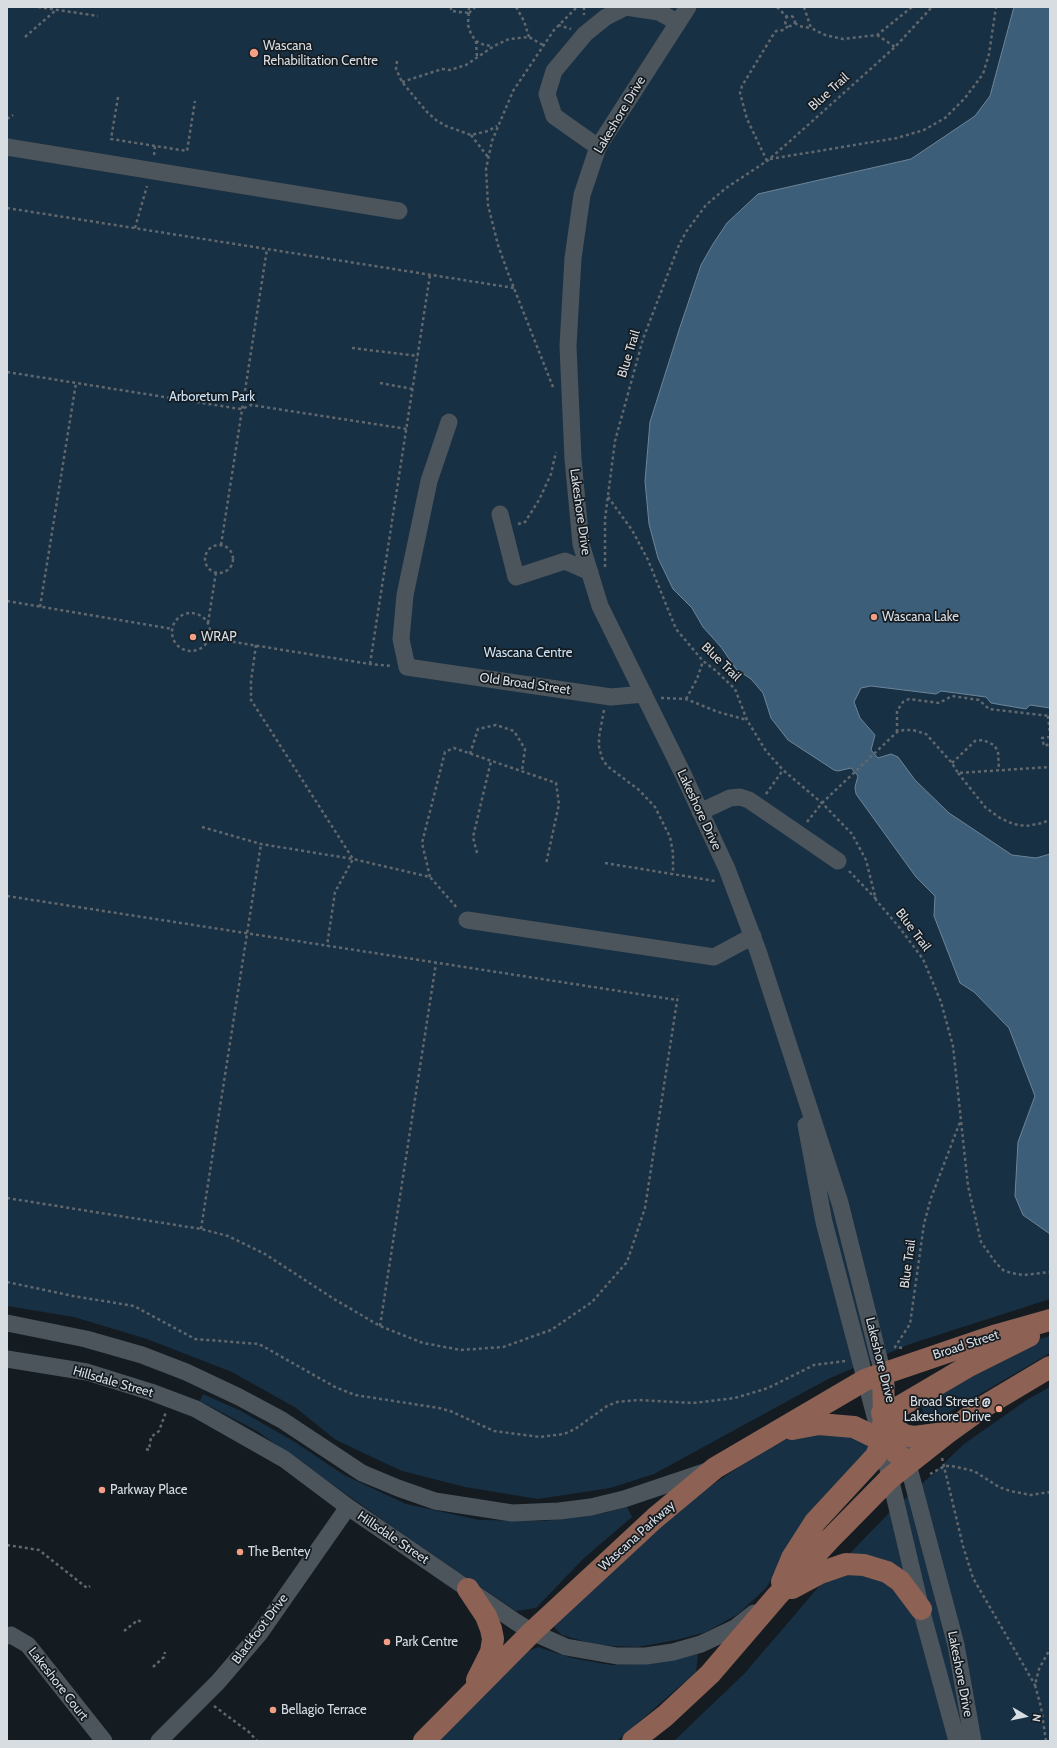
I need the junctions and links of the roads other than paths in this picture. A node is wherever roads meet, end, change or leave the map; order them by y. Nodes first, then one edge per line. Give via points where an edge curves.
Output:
1 (688, 7) edge
2 (677, 22) junction
3 (7, 147) edge
4 (598, 147) junction
5 (399, 211) dead end
6 (449, 422) dead end
7 (503, 521) road end
8 (590, 575) junction
9 (645, 697) junction
10 (700, 812) junction
11 (838, 861) road end
12 (467, 920) road end
13 (753, 936) junction
14 (1050, 1320) edge
15 (7, 1324) edge
16 (1050, 1325) edge
17 (7, 1359) edge
18 (1050, 1367) edge
19 (874, 1377) junction
20 (889, 1428) junction
21 (946, 1433) junction
22 (774, 1434) junction
23 (908, 1463) junction
24 (715, 1468) junction
25 (890, 1478) junction
26 (348, 1508) junction
27 (468, 1589) junction
28 (777, 1596) junction
29 (921, 1609) junction
30 (532, 1632) junction
31 (7, 1636) edge
32 (467, 1698) junction
33 (104, 1741) edge
34 (159, 1741) edge
35 (424, 1741) edge
36 (633, 1741) edge
37 (957, 1741) edge
38 (973, 1741) edge

1 - 2 street, Lakeshore Drive
2 - 4 street, Lakeshore Drive
2 - 4 street via 659,12 626,7 584,34 554,71 548,94 554,116
3 - 5 street
4 - 8 street, Lakeshore Drive via 582,195 573,258 568,346 573,467 581,544
6 - 9 street, Old Broad Street via 429,481 405,595 401,639 407,667 604,696
7 - 8 street via 516,577 565,561
8 - 9 street, Lakeshore Drive via 600,606
9 - 10 street, Lakeshore Drive
10 - 11 street via 730,798 740,797 758,805
10 - 13 street, Lakeshore Drive
12 - 13 street via 714,957
13 - 19 street, Lakeshore Drive via 792,1052 823,1218
14 - 19 main road, Broad Street via 997,1335
15 - 24 street via 86,1339 142,1355 186,1372 282,1420 362,1473 435,1501 512,1513 559,1512 624,1499
16 - 20 main road via 968,1367 899,1407
17 - 26 street, Hillsdale Street via 87,1372 196,1409 284,1459
18 - 21 main road via 989,1403
19 - 20 main road
19 - 22 main road, Wascana Parkway
20 - 21 main road via 914,1437
20 - 22 main road via 837,1424 804,1425
20 - 23 main road
20 - 25 main road
20 - 28 main road via 876,1456 815,1522 792,1558
21 - 23 main road
22 - 24 main road, Wascana Parkway
23 - 25 main road
23 - 38 street, Lakeshore Drive via 956,1645
24 - 30 main road, Wascana Parkway via 655,1518
25 - 28 main road
25 - 29 street, Lakeshore Drive
26 - 27 street, Hillsdale Street
26 - 34 street, Blackfoot Drive via 260,1633 202,1698
27 - 30 street, Hillsdale Street
27 - 32 main road via 486,1616 493,1639 484,1669
28 - 29 main road via 820,1573 846,1564 864,1565 887,1572 900,1581
28 - 30 street, Hillsdale Street via 735,1628 701,1644 653,1655 617,1656 592,1653 566,1647
28 - 36 main road via 710,1674 665,1716
29 - 37 street, Lakeshore Drive
30 - 32 main road, Wascana Parkway
31 - 33 street, Lakeshore Court via 11,1635 28,1645
32 - 35 main road, Wascana Parkway

